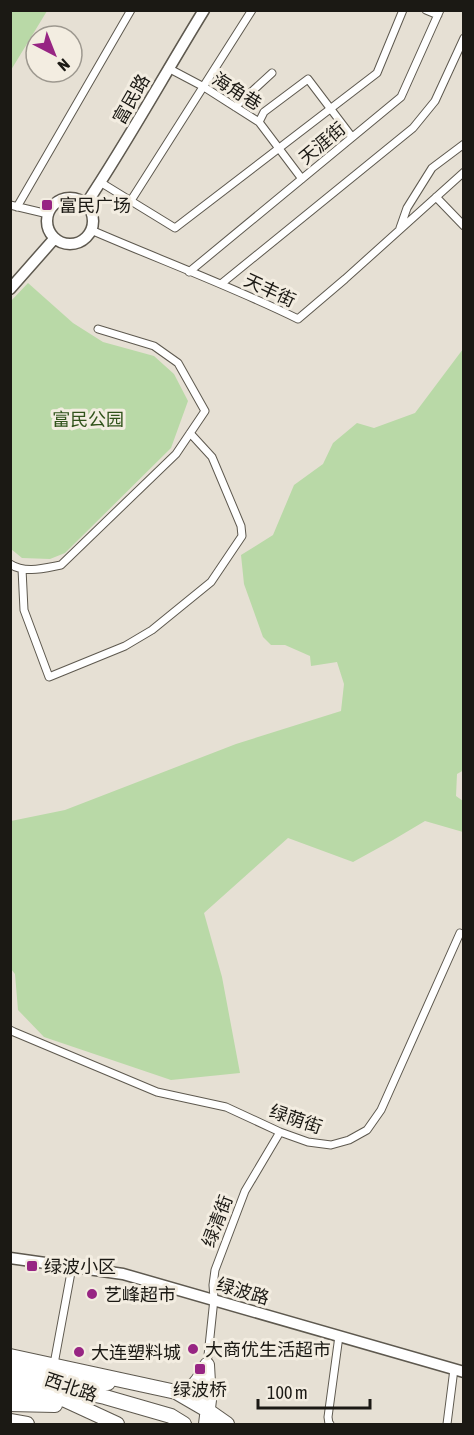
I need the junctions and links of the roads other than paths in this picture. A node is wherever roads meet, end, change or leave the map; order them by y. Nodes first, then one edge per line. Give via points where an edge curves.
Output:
1 (131, 10) edge
2 (204, 10) edge
3 (252, 10) edge
4 (403, 10) edge
5 (426, 10) edge
6 (439, 13) edge
7 (464, 38) edge
8 (168, 68) junction
9 (272, 73) dead end
10 (204, 87) junction
11 (235, 107) junction
12 (331, 108) junction
13 (259, 122) junction
14 (352, 137) junction
15 (464, 144) edge
16 (279, 148) junction
17 (464, 172) edge
18 (302, 179) junction
19 (100, 182) junction
20 (436, 197) junction
21 (130, 202) junction
22 (86, 204) junction
23 (14, 206) edge
24 (48, 214) junction
25 (464, 226) edge
26 (91, 230) junction
27 (399, 230) junction
28 (54, 239) junction
29 (189, 272) junction
30 (221, 284) junction
31 (10, 289) edge
32 (98, 329) dead end
33 (190, 433) junction
34 (10, 564) edge
35 (22, 568) junction
36 (460, 933) dead end
37 (10, 1030) edge
38 (280, 1132) junction
39 (10, 1258) edge
40 (72, 1268) junction
41 (214, 1299) junction
42 (339, 1336) junction
43 (10, 1356) edge
44 (54, 1364) junction
45 (207, 1365) junction
46 (10, 1367) edge
47 (459, 1370) edge
48 (10, 1380) edge
49 (49, 1380) junction
50 (106, 1383) junction
51 (143, 1385) junction
52 (10, 1390) edge
53 (176, 1392) junction
54 (10, 1397) edge
55 (10, 1404) edge
56 (55, 1405) junction
57 (207, 1410) junction
58 (11, 1421) edge
59 (27, 1425) edge
60 (101, 1425) edge
61 (117, 1425) edge
62 (184, 1425) edge
63 (206, 1425) edge
64 (227, 1425) edge
65 (330, 1425) edge
66 (447, 1425) edge

1 - 23 street
2 - 8 street, 富民路
3 - 10 street
4 - 12 street via 377,73
5 - 6 street
6 - 14 street, 天涯街 via 401,97
7 - 30 street via 435,101 413,128
8 - 10 street, 海角巷
8 - 19 street, 富民路
9 - 11 street
10 - 11 street, 海角巷
10 - 21 street
11 - 13 street, 海角巷
12 - 13 street via 308,79 264,112
12 - 14 street
12 - 16 street
13 - 16 street, 海角巷
14 - 18 street, 天涯街
15 - 27 street via 432,168 407,208
16 - 18 street, 海角巷
16 - 21 street via 175,228
17 - 20 street, 天丰街
18 - 29 street, 天涯街
19 - 21 street
19 - 22 street, 富民路
20 - 25 street
20 - 27 street, 天丰街
22 - 24 street via 69,198 56,203
22 - 26 street via 92,214
23 - 24 street
24 - 28 street via 47,227
26 - 28 street via 75,244
26 - 29 street, 天丰街
27 - 30 street, 天丰街 via 297,320
28 - 31 street
29 - 30 street, 天丰街
32 - 33 street via 154,346 178,363 205,411
33 - 35 street via 176,454 61,565
33 - 35 street via 212,457 242,536 211,582 152,630 125,646 49,677 24,610
34 - 35 street
36 - 38 street, 绿荫街 via 381,1110 367,1130 331,1145
37 - 38 street, 绿荫街 via 157,1092 226,1107
38 - 41 street, 绿清街 via 245,1191 214,1270
39 - 40 street, 绿波路
40 - 41 street, 绿波路 via 123,1274
40 - 44 street
41 - 42 street, 绿波路
41 - 45 street, 绿清街
42 - 47 street, 绿波路
42 - 65 street
43 - 44 highway
44 - 51 highway
45 - 53 highway via 190,1389
45 - 57 highway
46 - 50 highway
47 - 66 street
48 - 49 highway
49 - 50 highway
49 - 62 highway via 68,1389 171,1416
50 - 51 highway
51 - 53 highway
52 - 61 highway, 西北路 via 65,1400
53 - 57 highway
54 - 56 highway, 西北路
55 - 56 highway
56 - 60 highway, 西北路
57 - 63 highway
57 - 64 highway
58 - 59 highway

